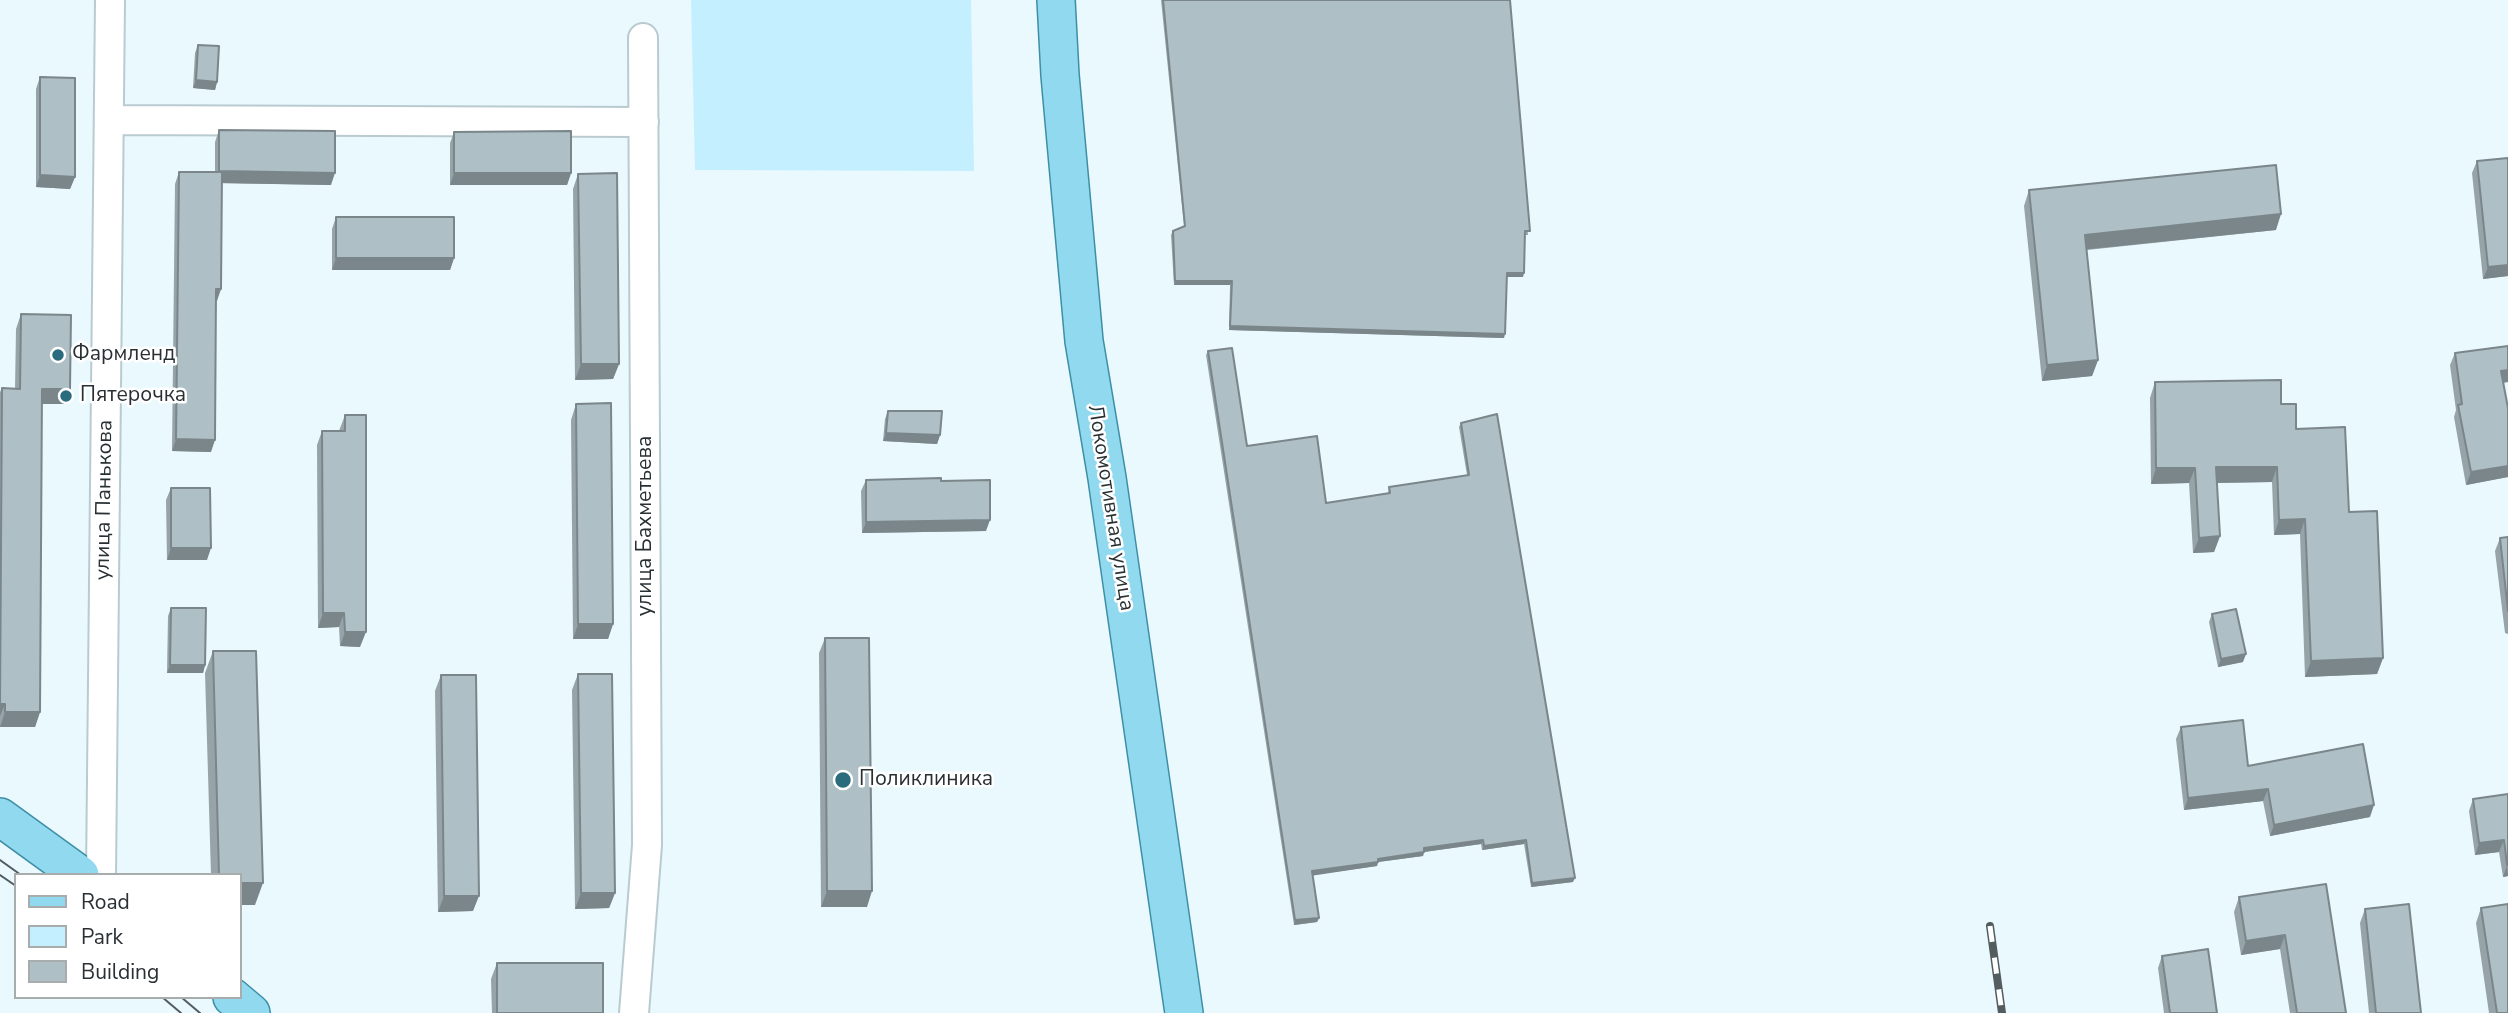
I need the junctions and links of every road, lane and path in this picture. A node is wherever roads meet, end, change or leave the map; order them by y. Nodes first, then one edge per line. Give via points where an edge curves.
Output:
1 (110, 0) edge
2 (1056, 0) edge
3 (643, 38) dead end
4 (109, 120) junction
5 (644, 121) junction
6 (0, 817) edge
7 (77, 873) edge
8 (101, 873) edge
9 (234, 999) edge
10 (251, 1013) edge
11 (634, 1013) edge
12 (1184, 1013) edge

1 - 4 street, улица Панькова
2 - 12 main road, Локомотивная улица via 1084,341
3 - 5 street, улица Бахметьева
4 - 5 street
4 - 8 street, улица Панькова
5 - 11 street, улица Бахметьева via 647,845
6 - 7 main road
9 - 10 main road

